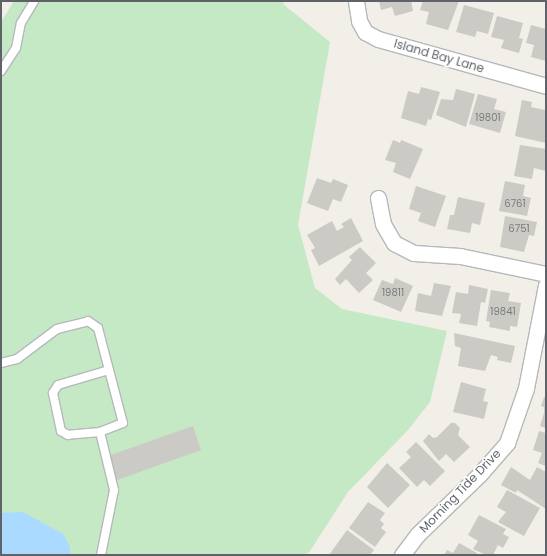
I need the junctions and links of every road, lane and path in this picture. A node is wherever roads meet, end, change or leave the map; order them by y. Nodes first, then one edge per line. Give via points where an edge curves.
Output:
1 (34, 1) edge
2 (356, 1) edge
3 (1, 71) edge
4 (546, 86) edge
5 (378, 198) dead end
6 (546, 274) edge
7 (546, 285) edge
8 (1, 364) edge
9 (109, 370) junction
10 (100, 432) junction
11 (101, 555) edge
12 (402, 555) edge

1 - 3 lane via 21,24 16,48
2 - 4 street, Island Bay Lane via 359,21 365,32 378,39
5 - 6 street via 383,224 394,243 414,253 460,256
7 - 12 street, Morning Tide Drive via 526,388 507,443 479,475 417,535
8 - 9 lane via 17,359 56,329 88,321 98,328
9 - 10 lane via 123,423
9 - 10 lane via 58,385 53,393 60,431 68,435
10 - 11 lane via 114,490

